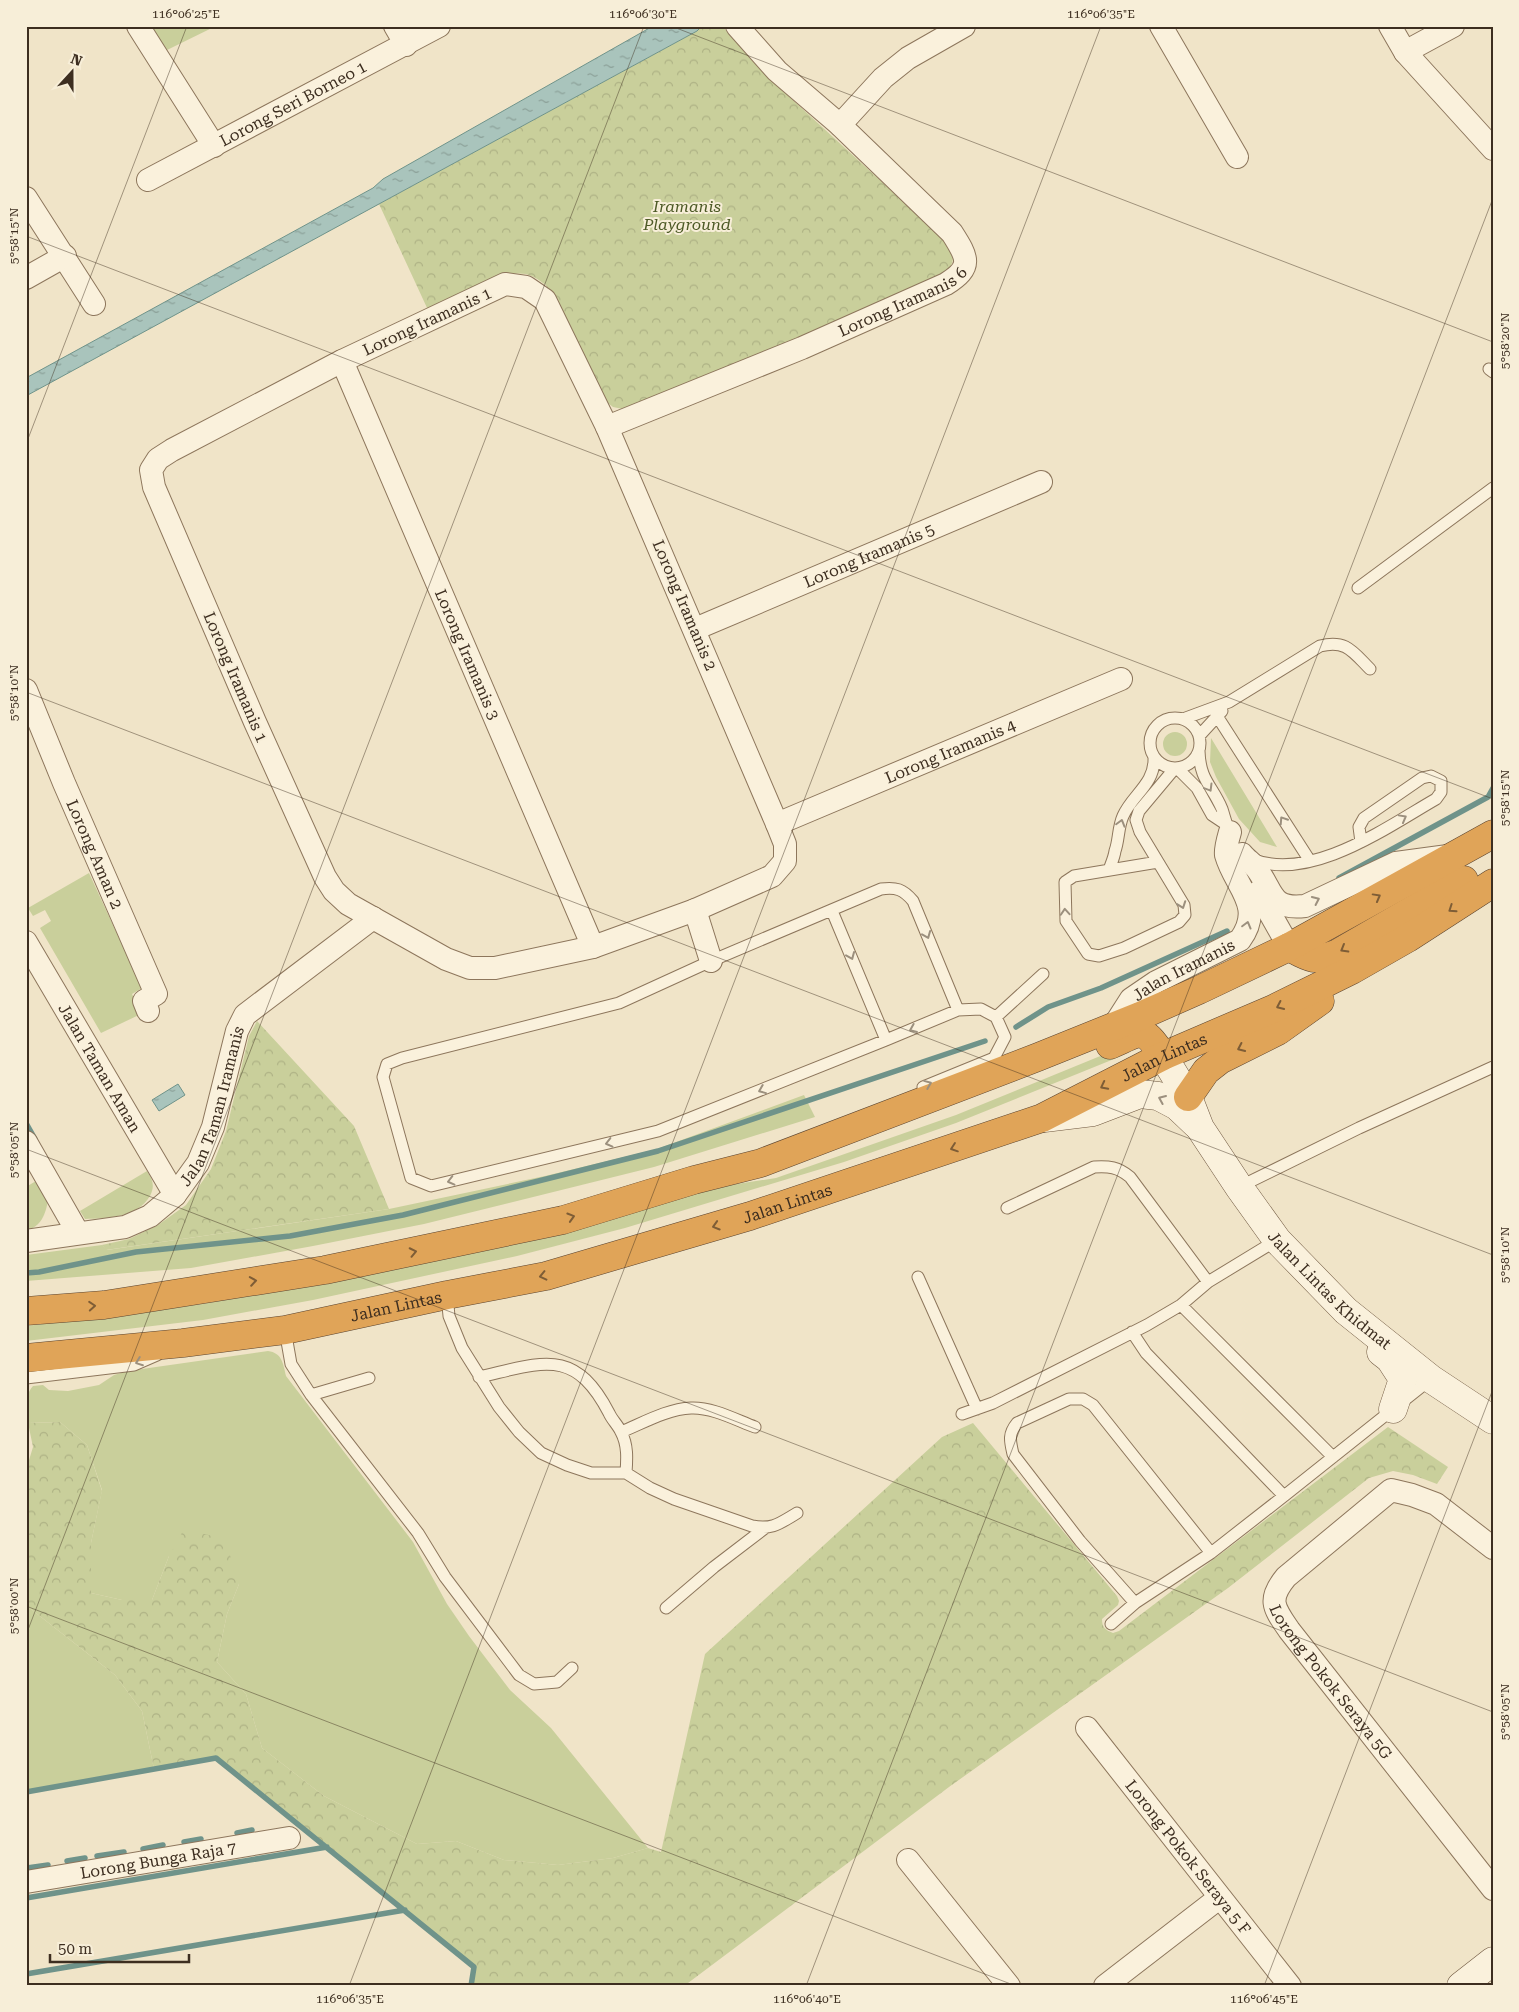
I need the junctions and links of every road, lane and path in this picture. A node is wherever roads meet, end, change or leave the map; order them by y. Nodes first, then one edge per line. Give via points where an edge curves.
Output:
1 (138, 26) edge
2 (439, 26) edge
3 (737, 26) edge
4 (964, 26) edge
5 (1161, 26) edge
6 (1390, 26) edge
7 (1452, 26) edge
8 (400, 36) edge
9 (1404, 52) junction
10 (840, 125) junction
11 (214, 146) junction
12 (1493, 149) edge
13 (1236, 157) dead end
14 (148, 180) dead end
15 (26, 198) edge
16 (65, 256) junction
17 (26, 278) edge
18 (505, 284) joint
19 (94, 304) dead end
20 (342, 361) junction
21 (607, 426) junction
22 (1041, 482) dead end
23 (1493, 488) edge
24 (1358, 588) dead end
25 (695, 629) junction
26 (1370, 669) dead end
27 (1121, 679) dead end
28 (26, 690) edge
29 (1230, 702) junction
30 (1217, 716) junction
31 (1183, 719) junction
32 (1199, 736) junction
33 (1199, 751) junction
34 (1154, 758) junction
35 (1176, 768) junction
36 (777, 824) junction
37 (1227, 828) junction
38 (1493, 834) edge
39 (1361, 842) junction
40 (1242, 854) junction
41 (1452, 855) junction
42 (1310, 861) junction
43 (1158, 862) junction
44 (1493, 864) edge
45 (1109, 870) junction
46 (1493, 882) edge
47 (695, 910) junction
48 (832, 911) junction
49 (373, 918) junction
50 (26, 942) edge
51 (593, 947) junction
52 (1290, 947) junction
53 (710, 961) junction
54 (1352, 970) junction
55 (1043, 974) dead end
56 (958, 1010) junction
57 (148, 1011) dead end
58 (996, 1017) junction
59 (1116, 1024) junction
60 (886, 1040) junction
61 (1163, 1056) junction
62 (1493, 1067) edge
63 (1188, 1097) junction
64 (891, 1114) junction
65 (1042, 1118) junction
66 (1200, 1128) junction
67 (26, 1142) edge
68 (761, 1163) junction
69 (1238, 1187) junction
70 (175, 1195) junction
71 (1007, 1208) dead end
72 (78, 1233) junction
73 (1277, 1240) junction
74 (26, 1242) edge
75 (918, 1277) dead end
76 (1208, 1282) junction
77 (447, 1295) junction
78 (26, 1302) edge
79 (1181, 1305) junction
80 (57, 1308) junction
81 (26, 1311) edge
82 (1346, 1311) junction
83 (285, 1330) junction
84 (1132, 1332) junction
85 (183, 1343) junction
86 (26, 1358) edge
87 (479, 1377) junction
88 (26, 1378) edge
89 (369, 1378) dead end
90 (1431, 1379) junction
91 (310, 1395) junction
92 (977, 1409) junction
93 (1393, 1409) junction
94 (962, 1414) dead end
95 (1493, 1420) edge
96 (755, 1427) dead end
97 (621, 1432) junction
98 (1333, 1457) junction
99 (626, 1473) junction
100 (1284, 1496) junction
101 (797, 1513) dead end
102 (765, 1528) junction
103 (1493, 1548) edge
104 (1211, 1553) junction
105 (1135, 1603) junction
106 (666, 1608) dead end
107 (1111, 1624) dead end
108 (572, 1668) dead end
109 (1087, 1728) dead end
110 (289, 1838) dead end
111 (908, 1860) dead end
112 (26, 1882) edge
113 (1493, 1889) edge
114 (1219, 1898) junction
115 (1493, 1961) edge
116 (1009, 1986) edge
117 (1105, 1986) edge
118 (1290, 1986) edge
119 (1461, 1986) edge

1 - 11 street
2 - 8 street, Lorong Seri Borneo 1
3 - 10 street, Lorong Iramanis 6 via 777,70
4 - 10 street via 908,58 883,78
5 - 13 street
6 - 9 street
7 - 9 street
8 - 11 street, Lorong Seri Borneo 1
9 - 12 street
10 - 21 street, Lorong Iramanis 6 via 952,233 966,258 965,268 946,284 802,348
11 - 14 street, Lorong Seri Borneo 1
15 - 16 street
16 - 17 street
16 - 19 street
18 - 20 street, Lorong Iramanis 1
18 - 21 street, Lorong Iramanis 2 via 526,287 545,300
20 - 49 street, Lorong Iramanis 1 via 172,450 158,459 151,470 154,487 325,877 348,904
20 - 51 street, Lorong Iramanis 3
21 - 25 street, Lorong Iramanis 2
22 - 25 street, Lorong Iramanis 5
23 - 24 lane
25 - 36 street, Lorong Iramanis 2
26 - 29 lane via 1346,646 1332,642 1320,646
27 - 36 street, Lorong Iramanis 4
28 - 57 street, Lorong Aman 2 via 156,994 144,1001
29 - 30 lane
29 - 31 lane
30 - 32 lane
42 -> 30 lane
31 - 32 lane
31 - 34 lane via 1167,719 1154,728 1150,743
32 - 33 lane
33 - 35 lane via 1190,764
33 -> 37 lane via 1204,778 1222,810
34 - 35 lane via 1167,767
45 -> 34 lane via 1123,815 1150,780 1155,767
35 - 37 lane via 1197,788 1212,815
35 - 43 lane via 1139,811 1136,820
36 - 47 street, Lorong Iramanis 2 via 785,844 785,861 772,876
37 - 40 lane
59 -> 37 street, Jalan Iramanis via 1131,999 1156,982 1240,940 1248,930 1248,900 1226,853
38 - 41 highway
39 -> 39 lane via 1436,800 1441,781 1431,776 1422,778 1364,818 1359,827
39 - 42 lane
40 -> 41 street via 1256,868 1273,896 1290,908 1305,906 1396,863
40 - 42 lane via 1274,865
40 - 52 street via 1250,878
52 -> 41 highway
43 - 45 lane
43 -> 45 lane via 1184,906 1185,915 1179,922 1124,948 1099,956 1088,954 1066,921 1065,882 1074,876
44 -> 52 highway via 1336,954 1320,960
46 -> 54 highway, Jalan Lintas via 1408,938
47 - 51 street, Lorong Iramanis 1
47 - 53 street
48 - 53 lane
48 -> 56 lane via 881,889 894,887 906,892 913,901
48 -> 60 lane
49 - 51 street, Lorong Iramanis 1 via 446,959 470,968 495,968
49 - 70 street, Jalan Taman Iramanis via 246,1015 237,1031 213,1127 198,1163
50 - 70 street, Jalan Taman Aman
52 - 59 highway via 1157,1009
60 -> 53 lane via 658,1130 430,1186 411,1178 383,1077 387,1064 619,1003
54 -> 61 highway, Jalan Lintas via 1275,1008
54 -> 63 highway via 1313,1007 1206,1071
55 - 58 lane
56 - 58 lane via 981,1009
56 -> 60 lane
64 -> 58 lane via 909,1092 994,1058 1005,1037
59 - 64 highway
61 - 63 street
61 -> 65 highway, Jalan Lintas
61 - 68 highway via 1150,1037 1137,1034 1007,1089 877,1138 789,1166
62 - 69 lane
63 - 66 street
64 - 68 highway
66 -> 65 street via 1177,1106 1158,1096 1140,1094 1093,1112
65 -> 77 highway, Jalan Lintas via 856,1182 633,1251 546,1276
66 - 69 street, Jalan Lintas Khidmat
67 - 72 street
80 -> 68 highway via 104,1305 325,1270 563,1220
69 - 73 street, Jalan Lintas Khidmat
70 - 72 street, Jalan Taman Iramanis via 150,1216 125,1226
71 - 76 lane via 1094,1167 1109,1166 1121,1170 1130,1177
72 - 74 street, Jalan Taman Iramanis
73 - 76 lane
73 - 82 street, Jalan Lintas Khidmat
75 - 92 lane
76 - 79 lane
77 - 83 highway, Jalan Lintas
77 - 87 lane via 450,1316 462,1348
78 - 80 street
79 - 84 lane
79 - 98 lane
80 - 81 highway
82 - 90 street, Jalan Lintas Khidmat
82 - 93 street via 1365,1339 1390,1359 1403,1379
83 - 85 highway, Jalan Lintas
83 - 91 lane via 291,1364
84 - 92 lane
84 - 100 lane via 1146,1353
85 - 86 highway, Jalan Lintas
85 -> 88 lane via 134,1365
87 - 97 lane via 553,1364 572,1369 589,1382
87 - 99 lane via 498,1407 541,1453 591,1472
89 - 91 lane
90 - 93 lane
90 - 95 street, Jalan Lintas Khidmat
91 - 108 lane via 418,1534 444,1577 519,1675 534,1684 557,1682
92 - 94 lane
93 - 98 lane
96 - 97 lane via 709,1410 692,1408 667,1413
97 - 99 lane via 627,1451
98 - 100 lane
99 - 102 lane via 674,1499
100 - 104 lane
101 - 102 lane via 776,1526
102 - 106 lane
103 - 113 street, Lorong Pokok Seraya 5G via 1436,1504 1391,1490 1286,1577 1274,1598 1275,1610 1290,1630
104 - 105 lane
104 - 105 lane via 1093,1405 1083,1399 1069,1399 1017,1423 1009,1440 1013,1454 1080,1541
105 - 107 lane
109 - 114 street, Lorong Pokok Seraya 5 F
110 - 112 street, Lorong Bunga Raja 7
111 - 116 street
114 - 117 street
114 - 118 street, Lorong Pokok Seraya 5 F
115 - 119 street

